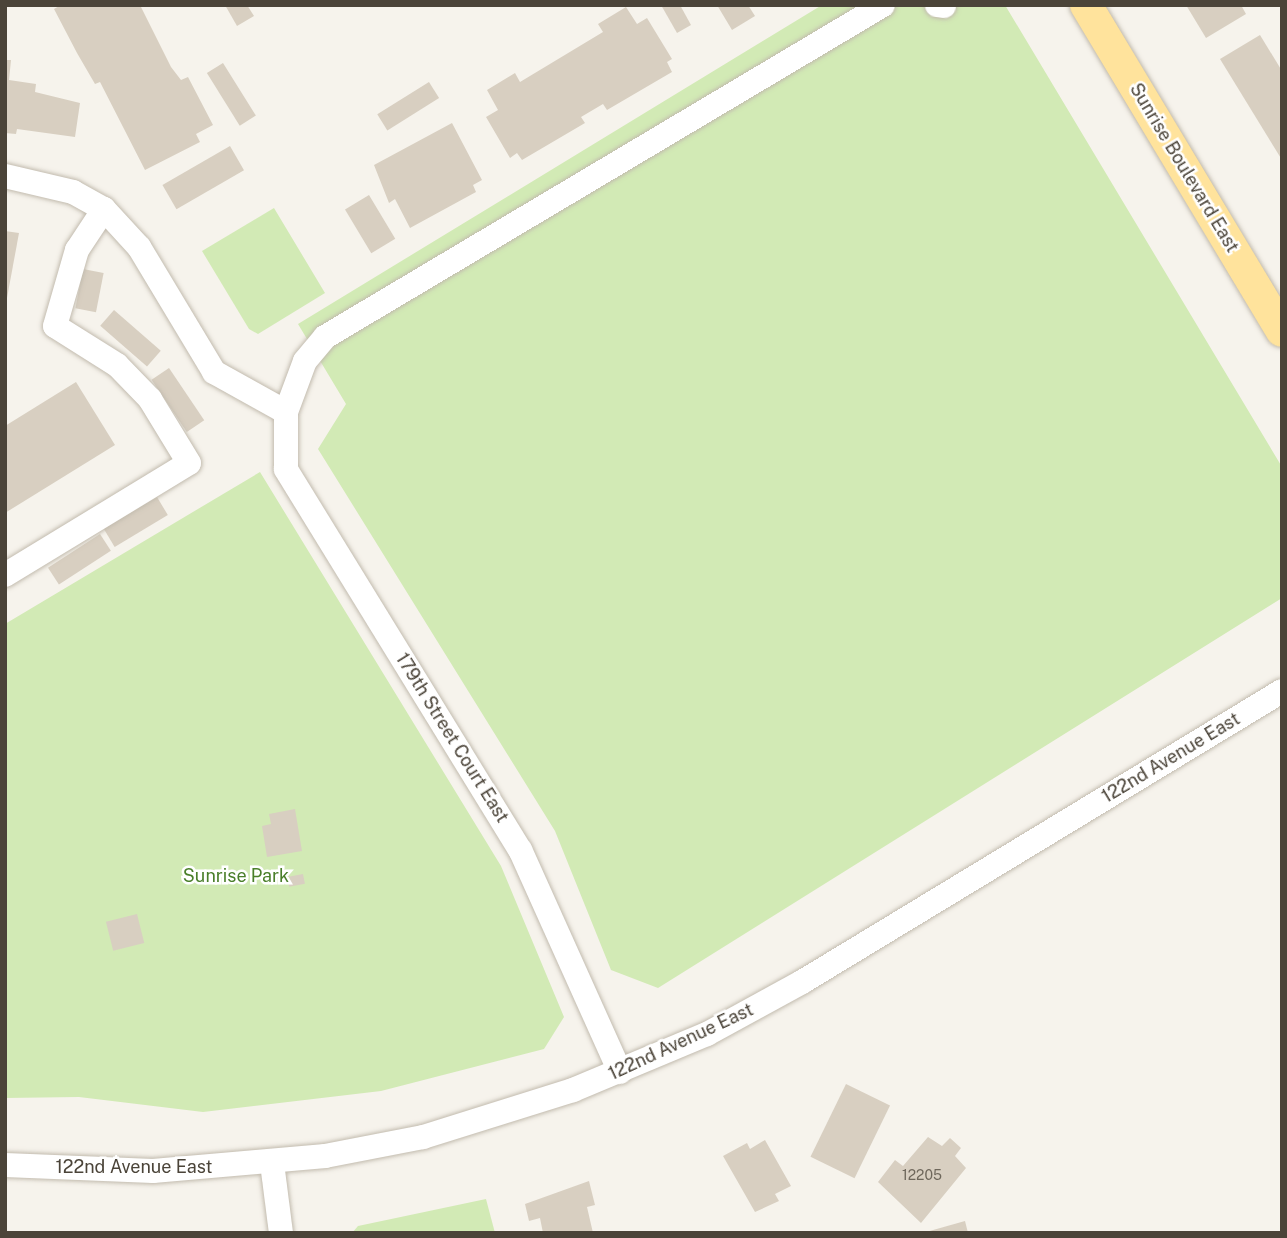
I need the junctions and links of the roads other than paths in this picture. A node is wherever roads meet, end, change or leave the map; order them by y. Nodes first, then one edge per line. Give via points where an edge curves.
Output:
1 (883, 5) edge
2 (1086, 5) edge
3 (5, 176) edge
4 (104, 209) junction
5 (1282, 331) edge
6 (286, 411) junction
7 (5, 575) edge
8 (1282, 691) edge
9 (620, 1072) junction
10 (272, 1163) junction
11 (5, 1165) edge
12 (281, 1233) edge

1 - 6 street via 325,337 305,361
2 - 5 main road, Sunrise Boulevard East
3 - 4 street via 73,192
4 - 6 street via 139,247 214,372
4 - 7 street via 77,250 55,326 117,365 150,399 189,463
6 - 9 street, 179th Street Court East via 286,468 520,850
8 - 9 street, 122nd Avenue East via 802,982 707,1034
9 - 10 street, 122nd Avenue East via 423,1137
10 - 11 street, 122nd Avenue East via 153,1171
10 - 12 street

